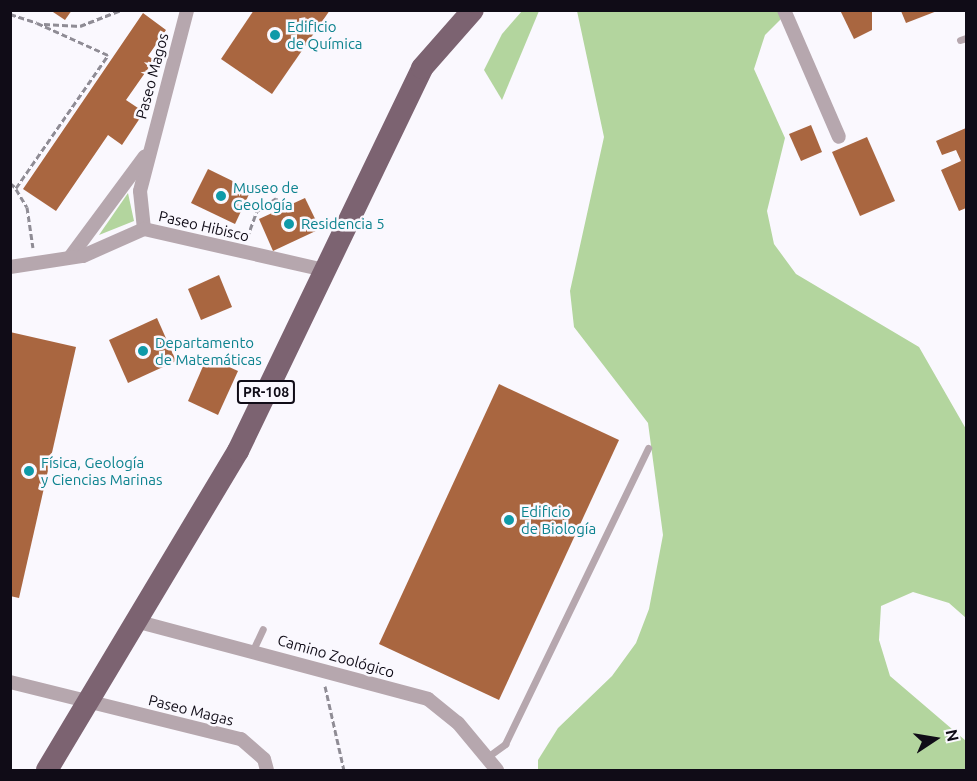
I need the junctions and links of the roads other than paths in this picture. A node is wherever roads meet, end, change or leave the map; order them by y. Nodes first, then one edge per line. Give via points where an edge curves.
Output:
1 (187, 10) edge
2 (473, 10) edge
3 (784, 10) edge
4 (839, 137) dead end
5 (150, 150) junction
6 (144, 229) junction
7 (71, 256) junction
8 (10, 267) edge
9 (325, 270) junction
10 (648, 448) dead end
11 (139, 622) junction
12 (264, 628) dead end
13 (252, 650) junction
14 (10, 682) edge
15 (91, 702) junction
16 (486, 758) junction
17 (47, 771) edge
18 (267, 771) edge
19 (497, 771) edge

1 - 5 street, Paseo Magos
2 - 9 main road, PR-108 via 422,68
3 - 4 street
5 - 6 street, Paseo Magos via 140,191
5 - 7 street, Paseo Magos
6 - 7 street, Paseo Hibisco via 83,256
6 - 9 street, Paseo Hibisco
7 - 8 street, Paseo Hibisco via 41,267
9 - 11 main road, PR-108 via 238,451
10 - 16 lane via 506,744
11 - 13 street, Camino Zoológico
11 - 15 main road, PR-108
12 - 13 lane
13 - 16 street, Camino Zoológico via 428,699 458,723
14 - 15 street, Paseo Magas
15 - 17 main road, PR-108
15 - 18 street, Paseo Magas via 242,739 264,759
16 - 19 street, Camino Zoológico

